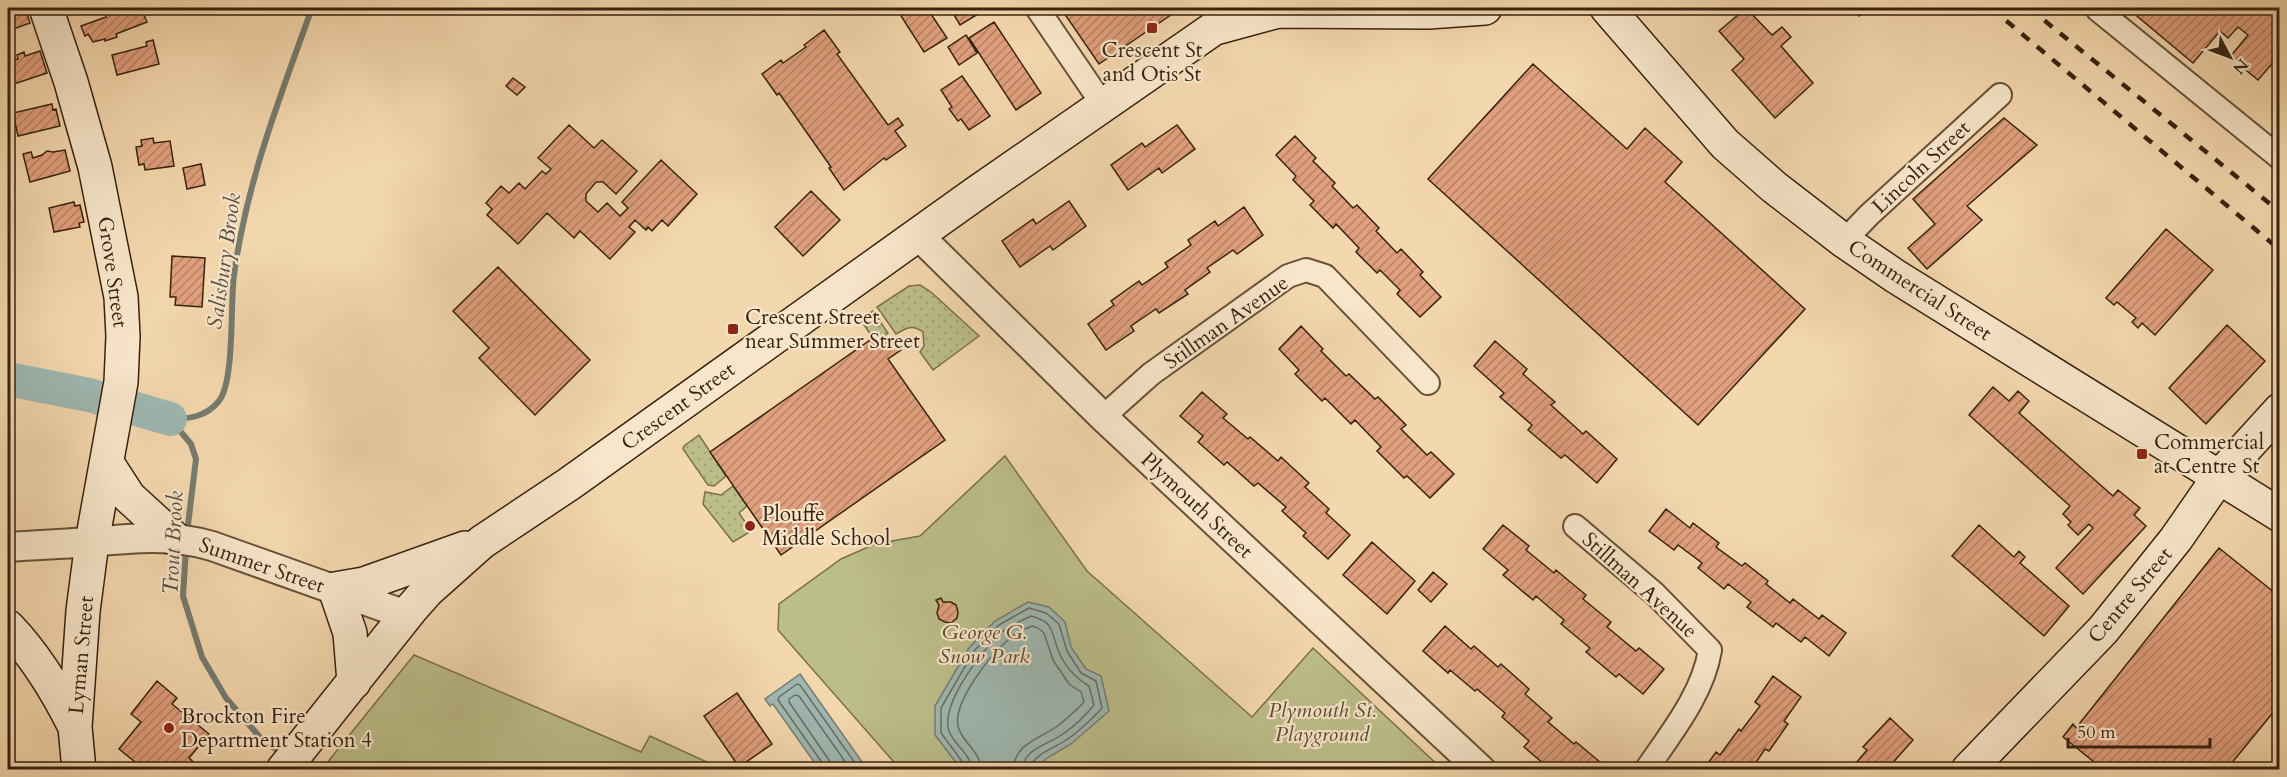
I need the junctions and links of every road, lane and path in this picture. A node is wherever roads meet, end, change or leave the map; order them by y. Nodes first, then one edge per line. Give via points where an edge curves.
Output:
1 (46, 8) edge
2 (1037, 8) edge
3 (1485, 8) edge
4 (1607, 8) edge
5 (2100, 9) edge
6 (1224, 18) edge
7 (2000, 95) dead end
8 (1103, 105) junction
9 (2279, 157) edge
10 (918, 235) junction
11 (1844, 241) junction
12 (1428, 383) dead end
13 (2280, 410) edge
14 (1103, 417) junction
15 (107, 463) junction
16 (2219, 477) junction
17 (2280, 515) edge
18 (1575, 526) dead end
19 (174, 538) junction
20 (92, 542) junction
21 (482, 542) junction
22 (8, 546) edge
23 (335, 589) junction
24 (406, 615) junction
25 (8, 627) edge
26 (354, 682) junction
27 (75, 728) junction
28 (79, 770) edge
29 (283, 770) edge
30 (1480, 770) edge
31 (1646, 770) edge
32 (1968, 770) edge

1 - 15 main road, Grove Street via 84,125 109,231 122,316 121,382
2 - 8 street
3 - 6 main road, Crescent Street via 1428,12 1278,11
4 - 11 main road, Commercial Street via 1725,144
5 - 9 street
6 - 8 main road, Crescent Street
7 - 11 street, Lincoln Street
8 - 10 main road, Crescent Street
10 - 14 street, Plymouth Street
10 - 21 main road, Crescent Street
11 - 16 main road, Commercial Street
12 - 14 street, Stillman Avenue via 1325,276 1306,270 1288,276 1151,374
13 - 16 main road, Centre Street
14 - 30 street, Plymouth Street
15 - 19 main road via 129,498
15 - 20 main road, Grove Street
16 - 17 main road, Commercial Street
16 - 32 main road, Centre Street via 2176,539 2103,630
18 - 31 street, Stillman Avenue via 1655,594 1710,650 1707,668 1689,703
19 - 20 street, Summer Street
19 - 23 street, Summer Street via 212,546
20 - 22 street, Summer Street
20 - 27 main road, Lyman Street
21 - 23 main road via 364,584
21 - 24 main road, Crescent Street
23 - 24 street, Summer Street
23 - 26 main road via 350,633
24 - 26 main road, Crescent Street
25 - 27 main road via 56,690
26 - 29 main road, Crescent Street
27 - 28 main road, Lyman Street

